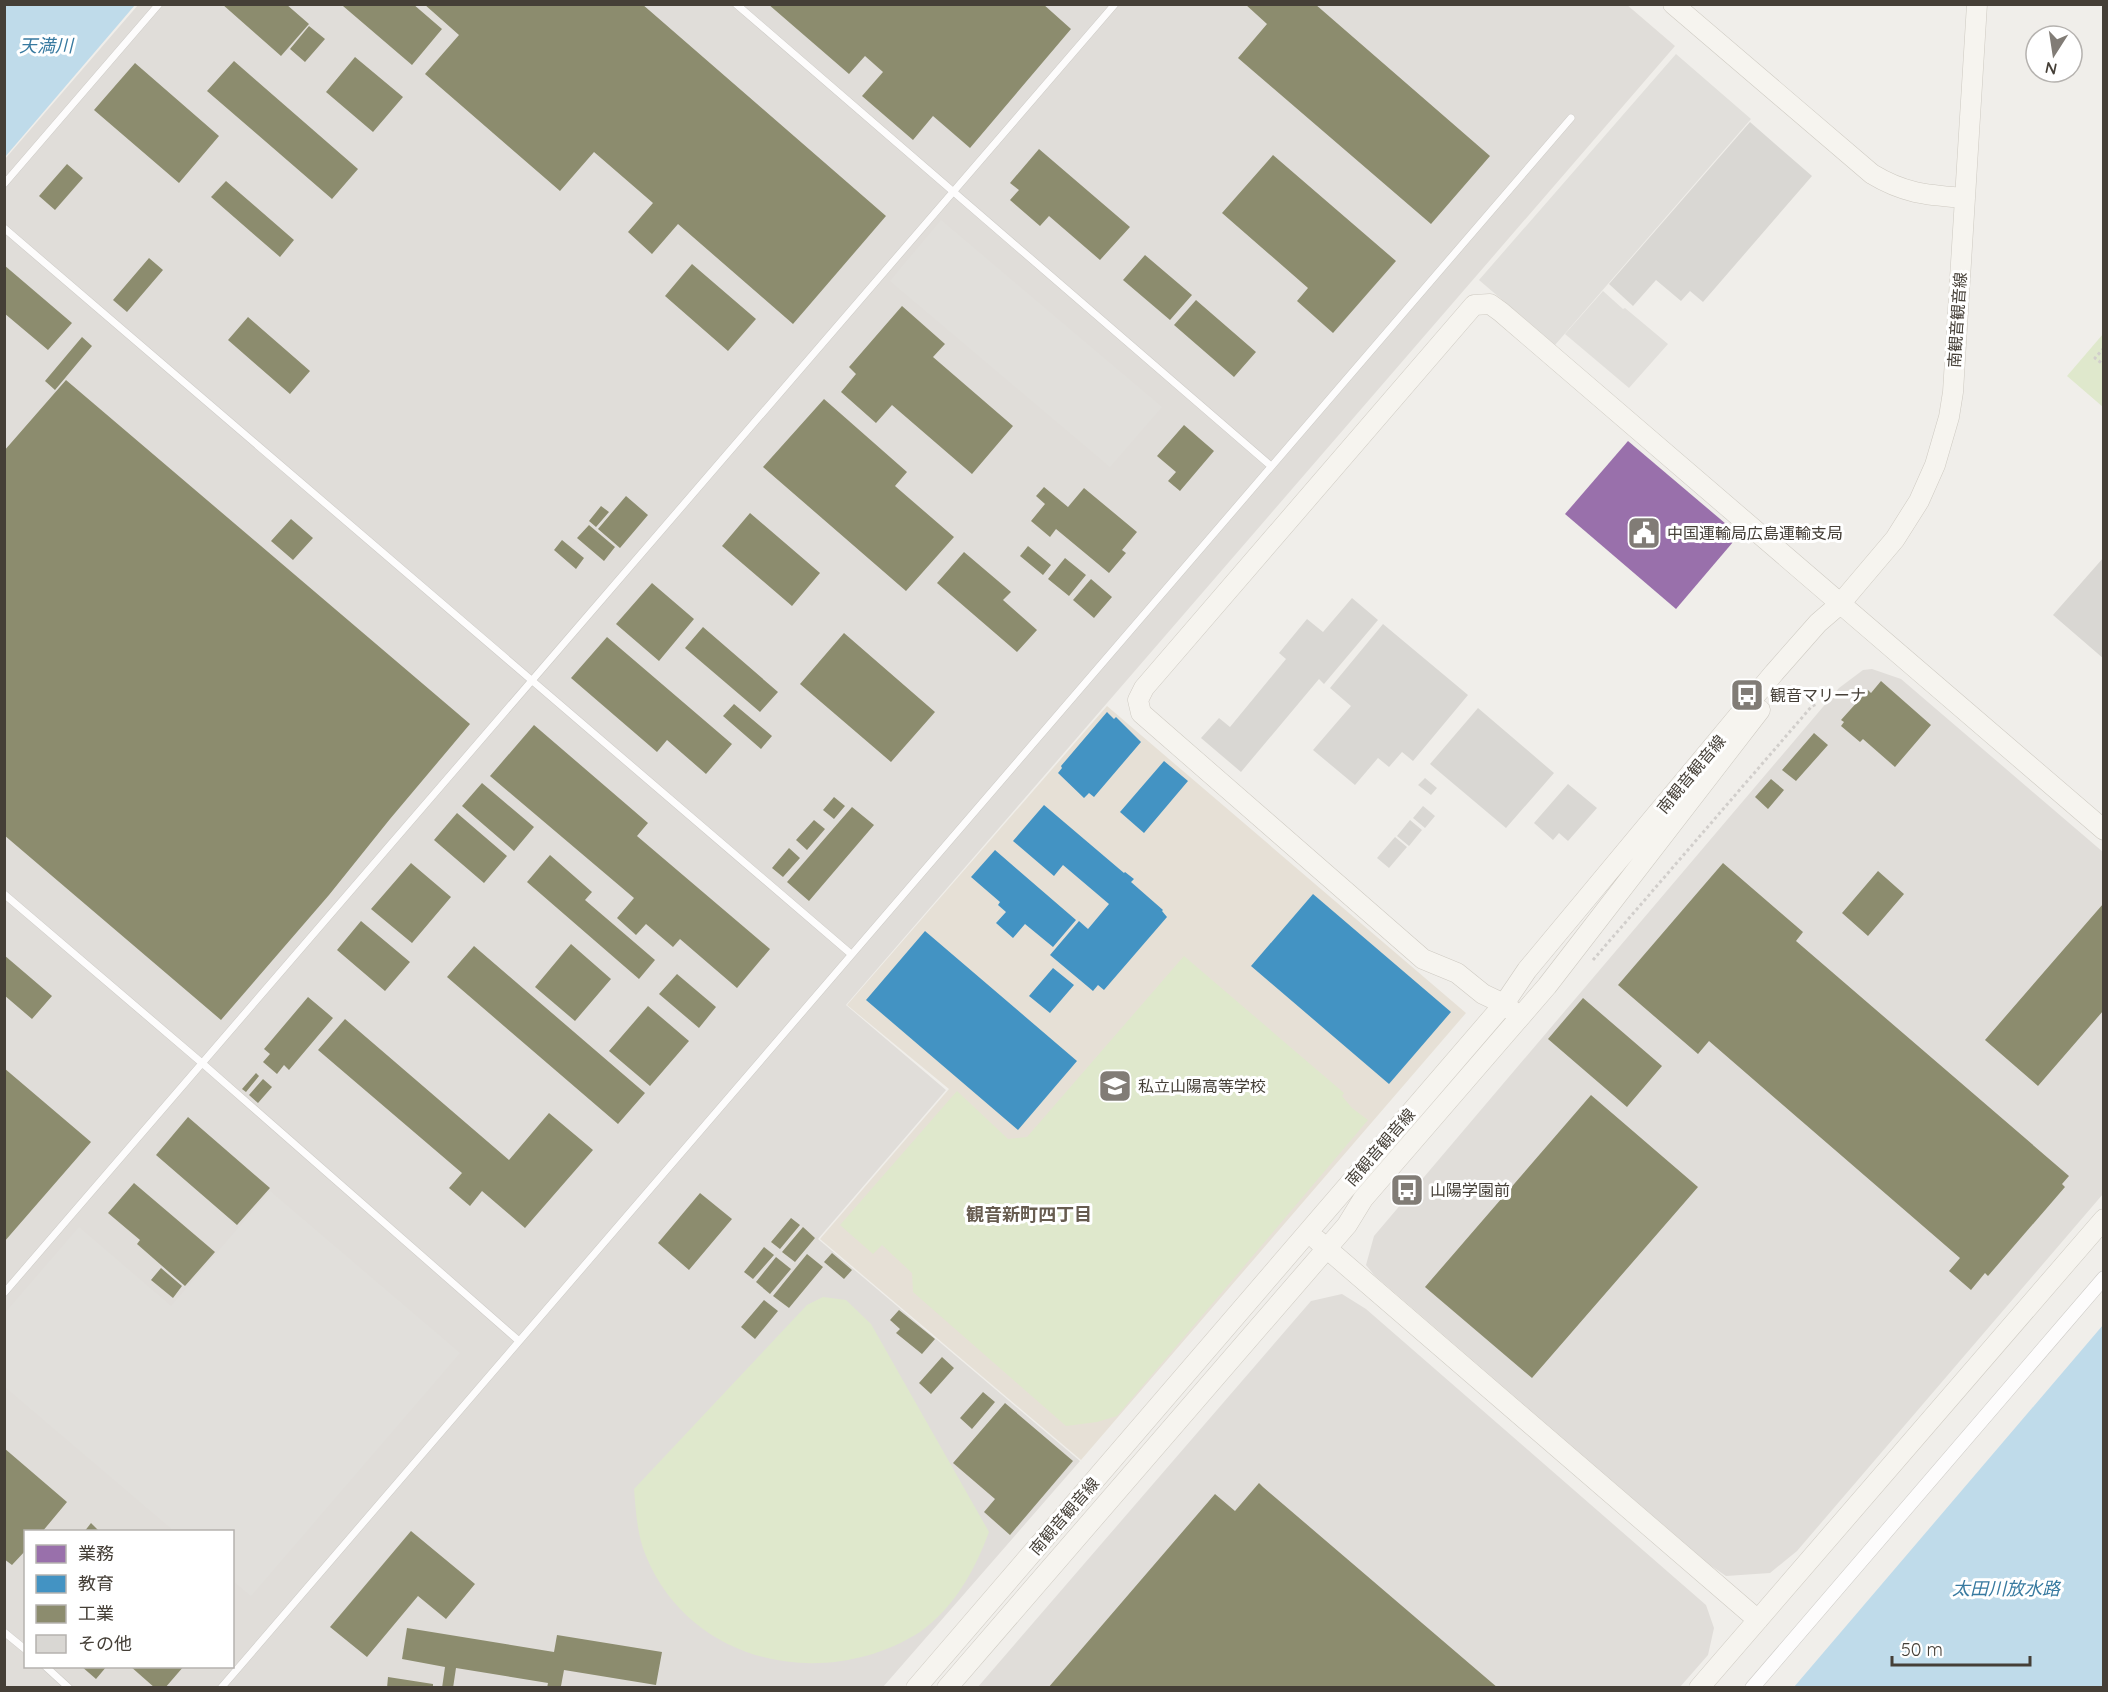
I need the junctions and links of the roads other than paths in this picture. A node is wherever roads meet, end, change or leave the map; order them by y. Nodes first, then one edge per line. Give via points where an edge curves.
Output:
1 (159, 4) edge
2 (736, 4) edge
3 (1115, 4) edge
4 (1673, 4) edge
5 (1977, 4) edge
6 (1571, 117) dead end
7 (4, 184) edge
8 (953, 191) junction
9 (1965, 198) junction
10 (4, 228) edge
11 (1271, 466) junction
12 (1840, 604) junction
13 (532, 680) junction
14 (2103, 830) edge
15 (4, 894) edge
16 (851, 954) junction
17 (1504, 1004) junction
18 (1520, 1017) junction
19 (202, 1064) junction
20 (2103, 1219) edge
21 (1307, 1232) junction
22 (1326, 1248) junction
23 (2103, 1278) edge
24 (4, 1293) edge
25 (519, 1341) junction
26 (1758, 1620) junction
27 (4, 1632) edge
28 (24, 1648) edge
29 (47, 1668) edge
30 (69, 1688) edge
31 (221, 1688) edge
32 (916, 1688) edge
33 (947, 1688) edge
34 (1699, 1688) edge
35 (1752, 1688) edge

1 - 7 lane
2 - 8 lane
3 - 8 lane
4 - 9 main road via 1872,174 1916,194
5 - 9 main road, 南観音観音線
6 - 11 lane
8 - 11 lane
8 - 13 lane
9 - 12 main road, 南観音観音線 via 1953,392 1941,447 1908,519
10 - 13 lane
11 - 16 lane
12 - 14 main road
12 - 17 main road, 南観音観音線 via 1774,673 1527,970
12 - 17 main road via 1501,312 1490,304 1478,304 1470,308 1151,679 1138,700 1141,713 1423,959 1457,973 1483,994
12 - 18 main road, 南観音観音線 via 1826,629
13 - 16 lane
13 - 19 lane
15 - 19 lane
16 - 25 lane
17 - 18 main road
17 - 21 main road, 南観音観音線
18 - 22 main road, 南観音観音線
19 - 24 lane
19 - 25 lane
20 - 26 main road
21 - 22 main road
21 - 32 main road, 南観音観音線
22 - 26 main road
22 - 33 main road, 南観音観音線
23 - 35 street
25 - 31 lane
26 - 34 main road
27 - 28 lane
29 - 30 lane

